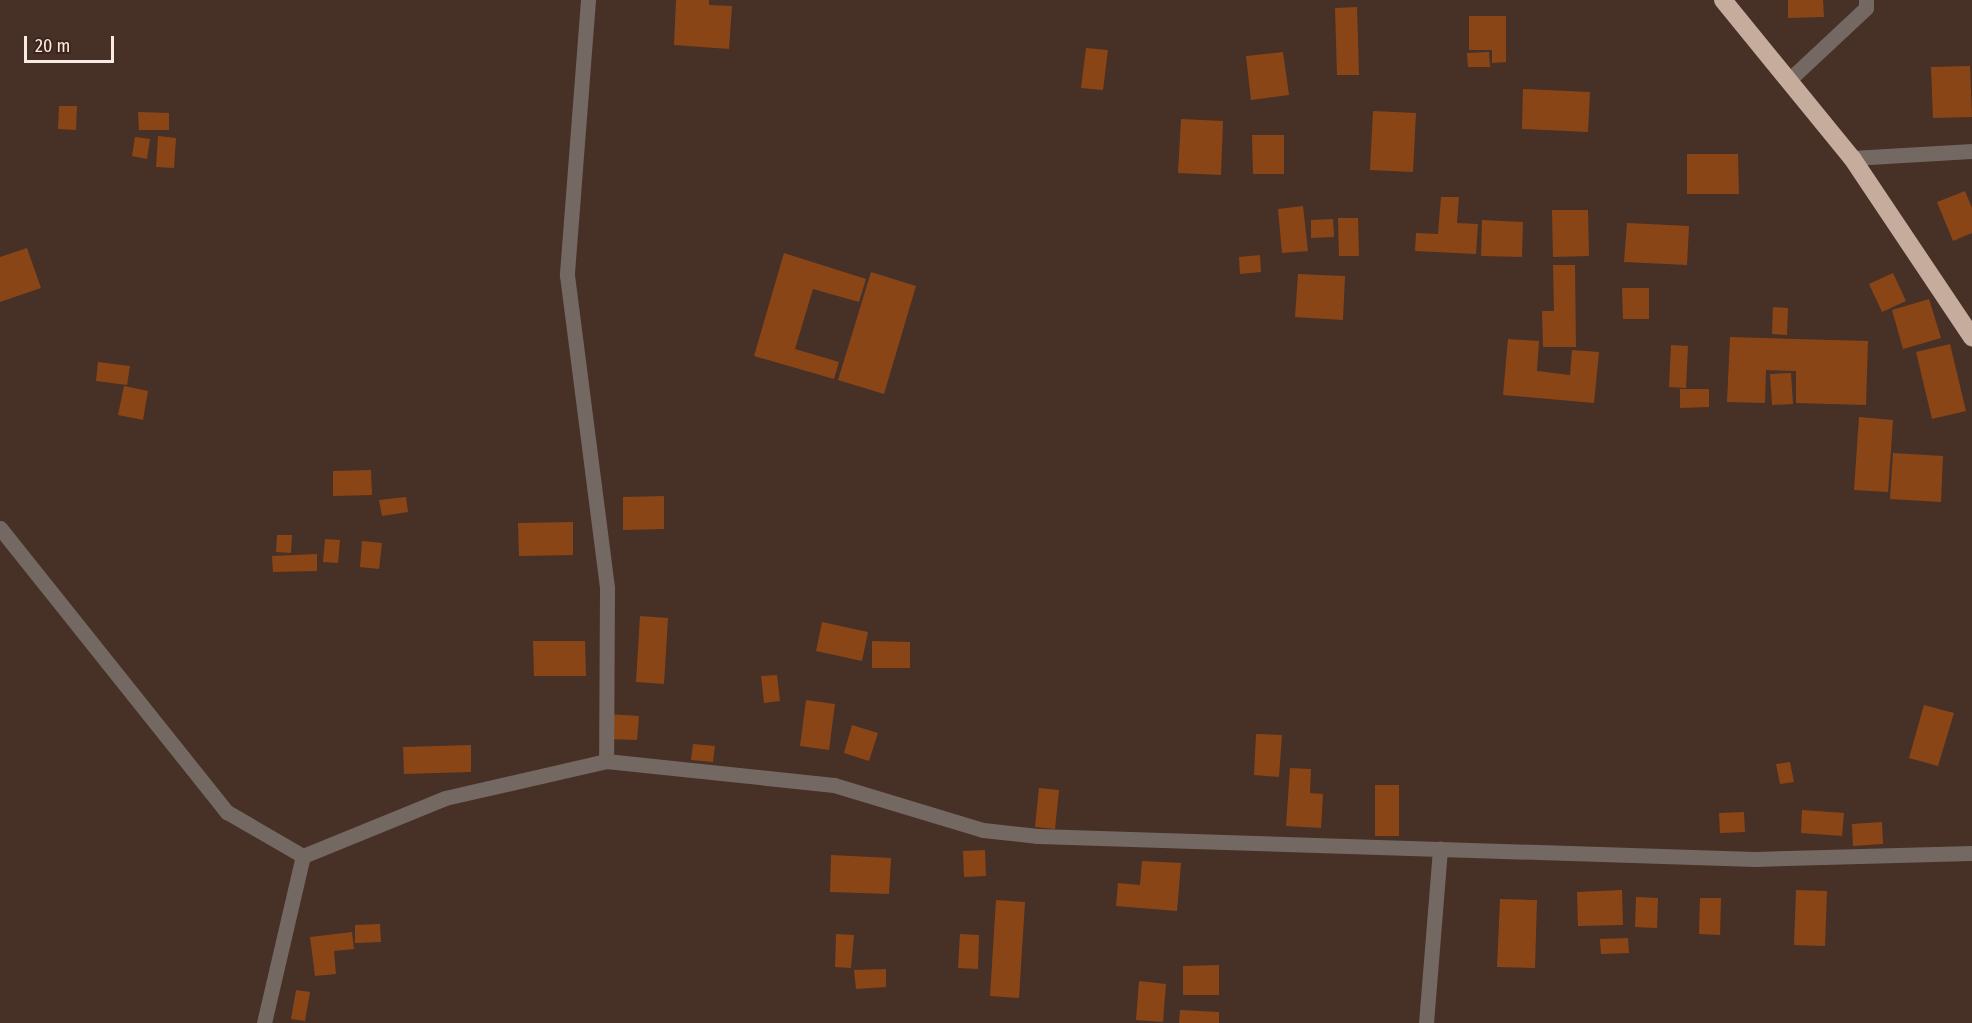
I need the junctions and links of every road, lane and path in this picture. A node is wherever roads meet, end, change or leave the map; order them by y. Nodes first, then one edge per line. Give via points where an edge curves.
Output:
1 (588, 0) edge
2 (1723, 0) edge
3 (1866, 0) edge
4 (1790, 79) junction
5 (1972, 151) edge
6 (1852, 158) junction
7 (1972, 337) edge
8 (0, 528) edge
9 (606, 761) junction
10 (1440, 849) junction
11 (1972, 853) edge
12 (303, 856) junction
13 (264, 1023) edge
14 (1426, 1023) edge

1 - 9 street via 567,275 607,588
2 - 4 highway
3 - 4 street via 1866,8
4 - 6 highway
5 - 6 street
6 - 7 highway
8 - 12 street via 227,812
9 - 10 street via 834,785 984,830 1038,837
9 - 12 street via 445,798
10 - 11 street via 1755,859
10 - 14 street
12 - 13 street

